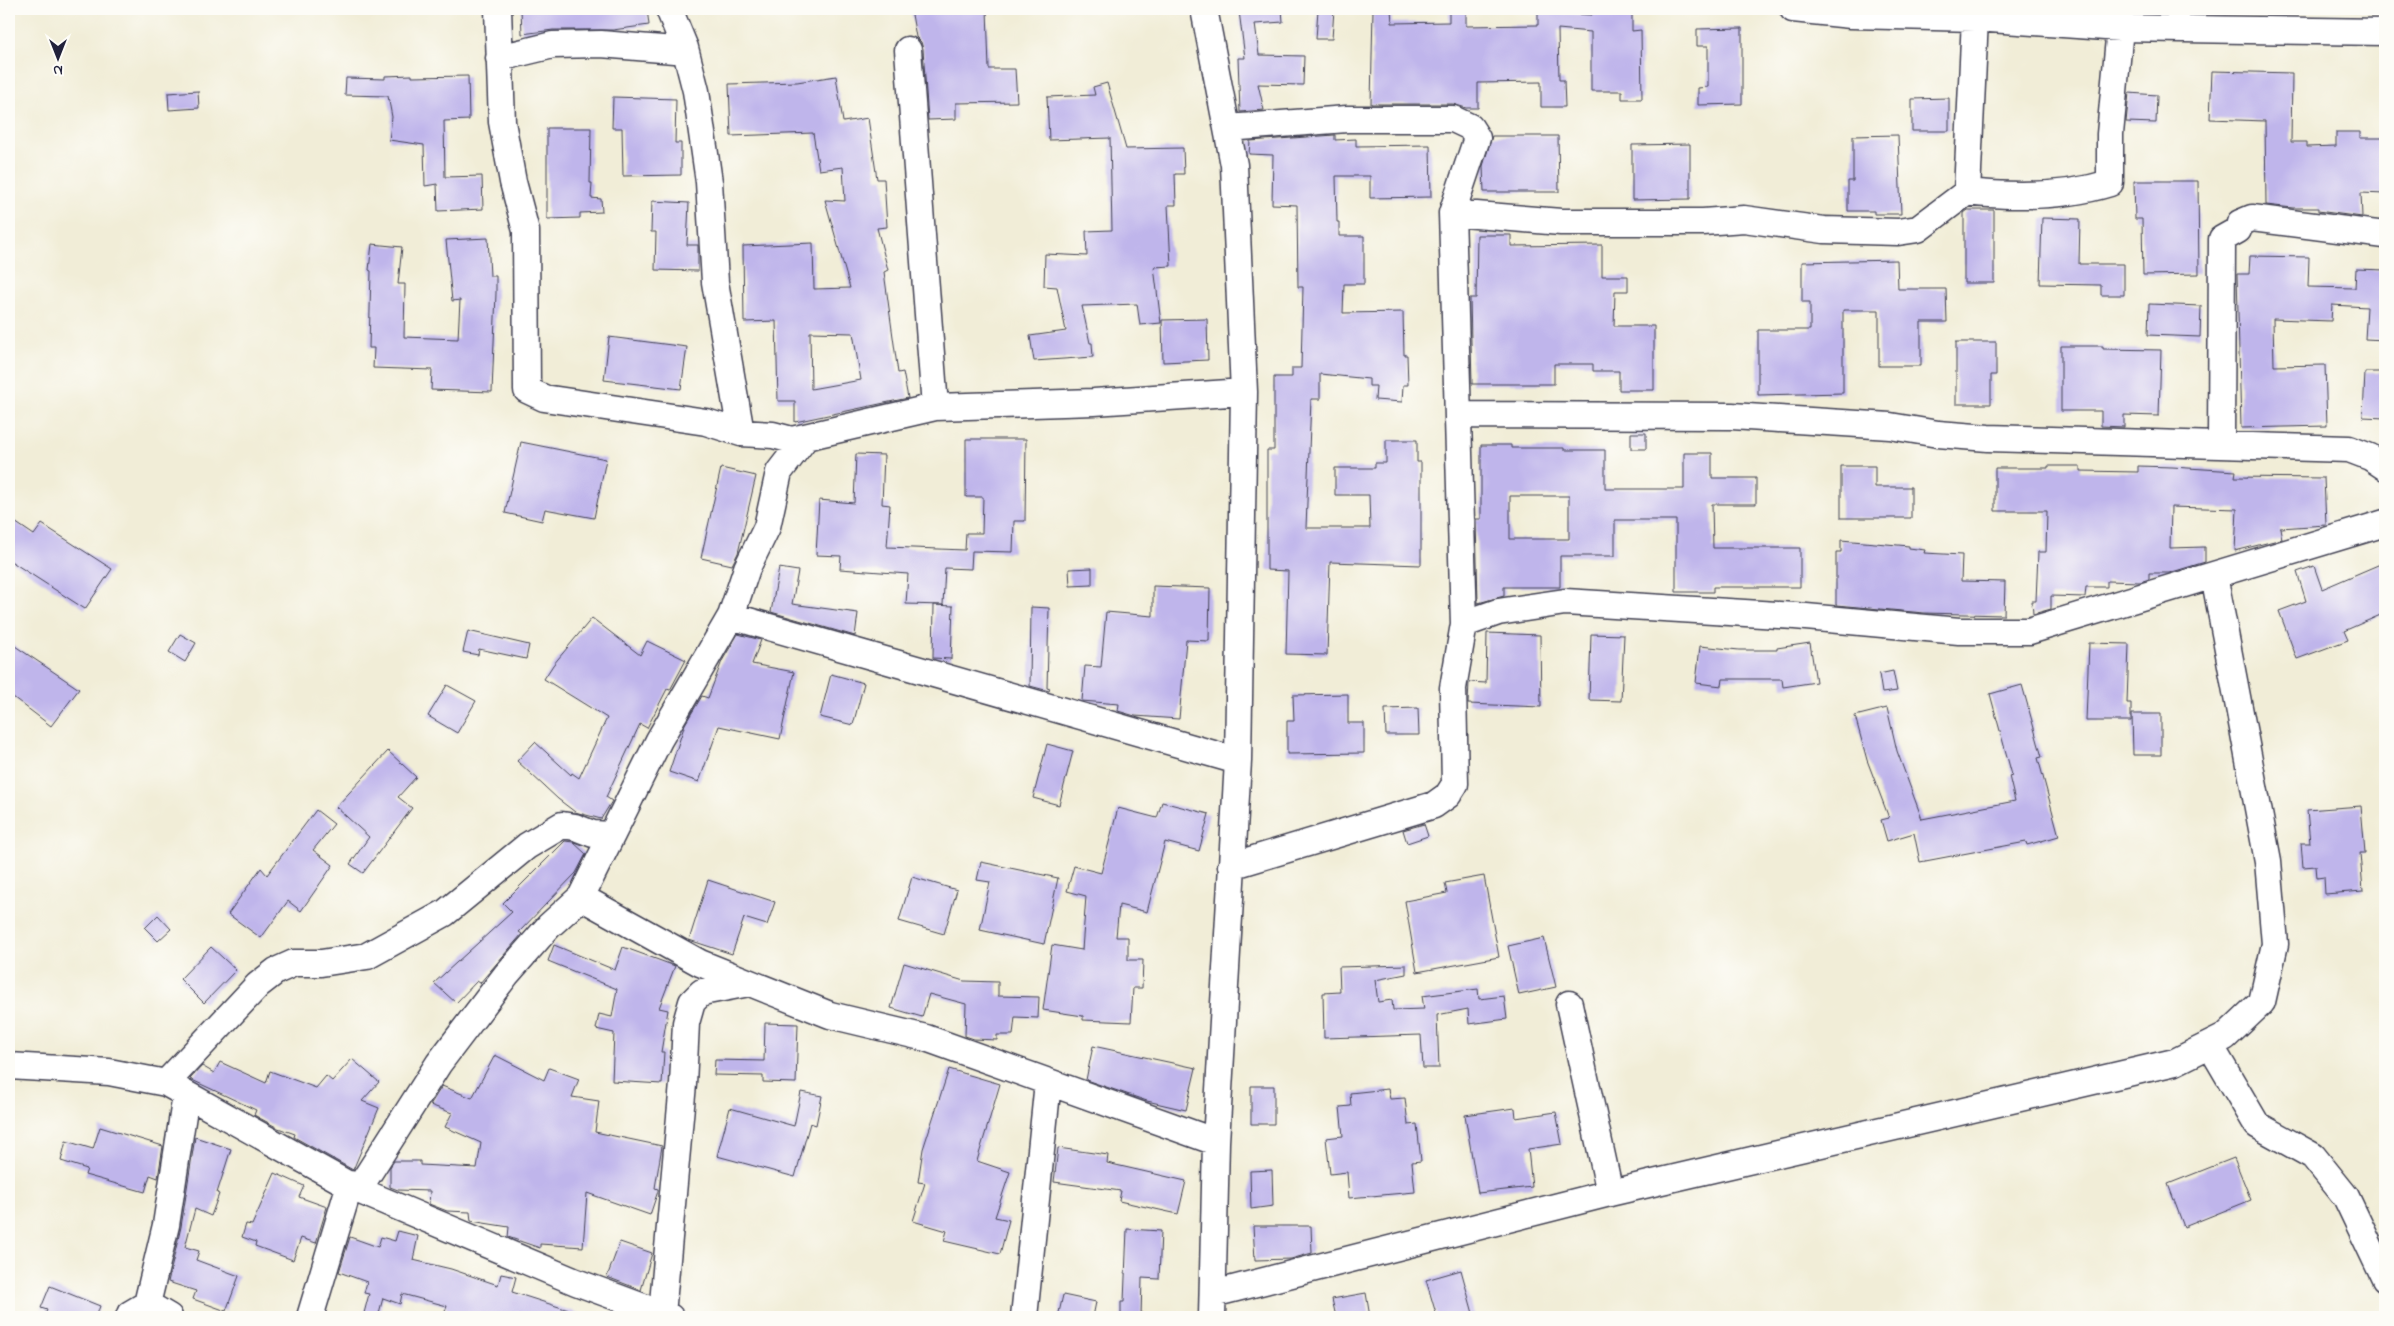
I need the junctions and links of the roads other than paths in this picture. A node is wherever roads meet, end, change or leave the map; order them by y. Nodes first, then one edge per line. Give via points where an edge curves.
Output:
1 (498, 9) edge
2 (669, 9) edge
3 (1204, 9) edge
4 (1793, 9) edge
5 (1975, 18) junction
6 (2120, 28) junction
7 (2385, 32) edge
8 (685, 48) junction
9 (908, 50) dead end
10 (499, 58) junction
11 (1227, 128) junction
12 (1967, 192) junction
13 (1452, 213) junction
14 (2385, 234) edge
15 (1244, 392) junction
16 (935, 407) junction
17 (1459, 415) junction
18 (741, 433) junction
19 (806, 437) junction
20 (2221, 444) junction
21 (2385, 467) edge
22 (2385, 523) edge
23 (2214, 575) junction
24 (731, 616) junction
25 (1464, 624) junction
26 (1238, 761) junction
27 (610, 835) junction
28 (1232, 866) junction
29 (581, 897) junction
30 (700, 963) junction
31 (749, 984) junction
32 (702, 992) junction
33 (1569, 1004) dead end
34 (2210, 1045) junction
35 (9, 1066) edge
36 (1048, 1082) junction
37 (176, 1089) junction
38 (1216, 1142) junction
39 (354, 1187) junction
40 (1610, 1194) junction
41 (2385, 1279) edge
42 (1213, 1305) edge
43 (148, 1313) edge
44 (666, 1316) edge
45 (310, 1317) edge
46 (1024, 1317) edge

1 - 10 street
2 - 8 street
3 - 11 street
4 - 5 street via 1851,15
5 - 6 street
5 - 12 street
6 - 7 street
6 - 12 street via 2110,134 2110,183 2090,190 2004,196
8 - 10 street via 553,45
8 - 18 street via 696,91 709,182 715,282
9 - 16 street
10 - 18 street via 502,122 526,231 527,390 544,398 706,422
11 - 13 street via 1347,118 1453,118 1470,127 1478,138
11 - 15 street via 1234,165
12 - 13 street via 1918,229 1898,232 1824,230 1744,219 1561,222
13 - 17 street
14 - 20 street via 2252,218 2240,223 2238,230 2222,240
15 - 16 street via 1094,402
15 - 26 street
16 - 19 street
17 - 20 street via 1732,416 1890,426 1988,438
17 - 25 street
18 - 19 street via 792,440
19 - 24 street via 779,472 767,527
20 - 21 street via 2349,449
22 - 23 street
23 - 25 street via 2029,630 1959,632 1795,616 1565,602 1498,612
23 - 34 street via 2268,861 2275,944 2262,1002 2225,1037
24 - 26 street
24 - 27 street via 659,740
25 - 28 street via 1453,688 1454,784 1448,795 1434,805
26 - 28 street
27 - 29 street
27 - 37 street via 562,825 527,846 445,913 367,956 321,963 294,963 276,971 258,985
28 - 38 street
29 - 30 street
29 - 39 street via 549,926 506,975 439,1064
30 - 31 street
30 - 32 street
31 - 32 street
31 - 36 street via 830,1015 926,1038
32 - 44 street via 692,1002 686,1024
33 - 40 street
34 - 40 street via 2175,1062
34 - 41 street via 2257,1125 2313,1156 2346,1198
35 - 37 street via 109,1072
36 - 38 street
36 - 46 street
37 - 39 street
37 - 43 street via 166,1225
38 - 42 street
39 - 44 street via 567,1278
39 - 45 street
40 - 42 street

